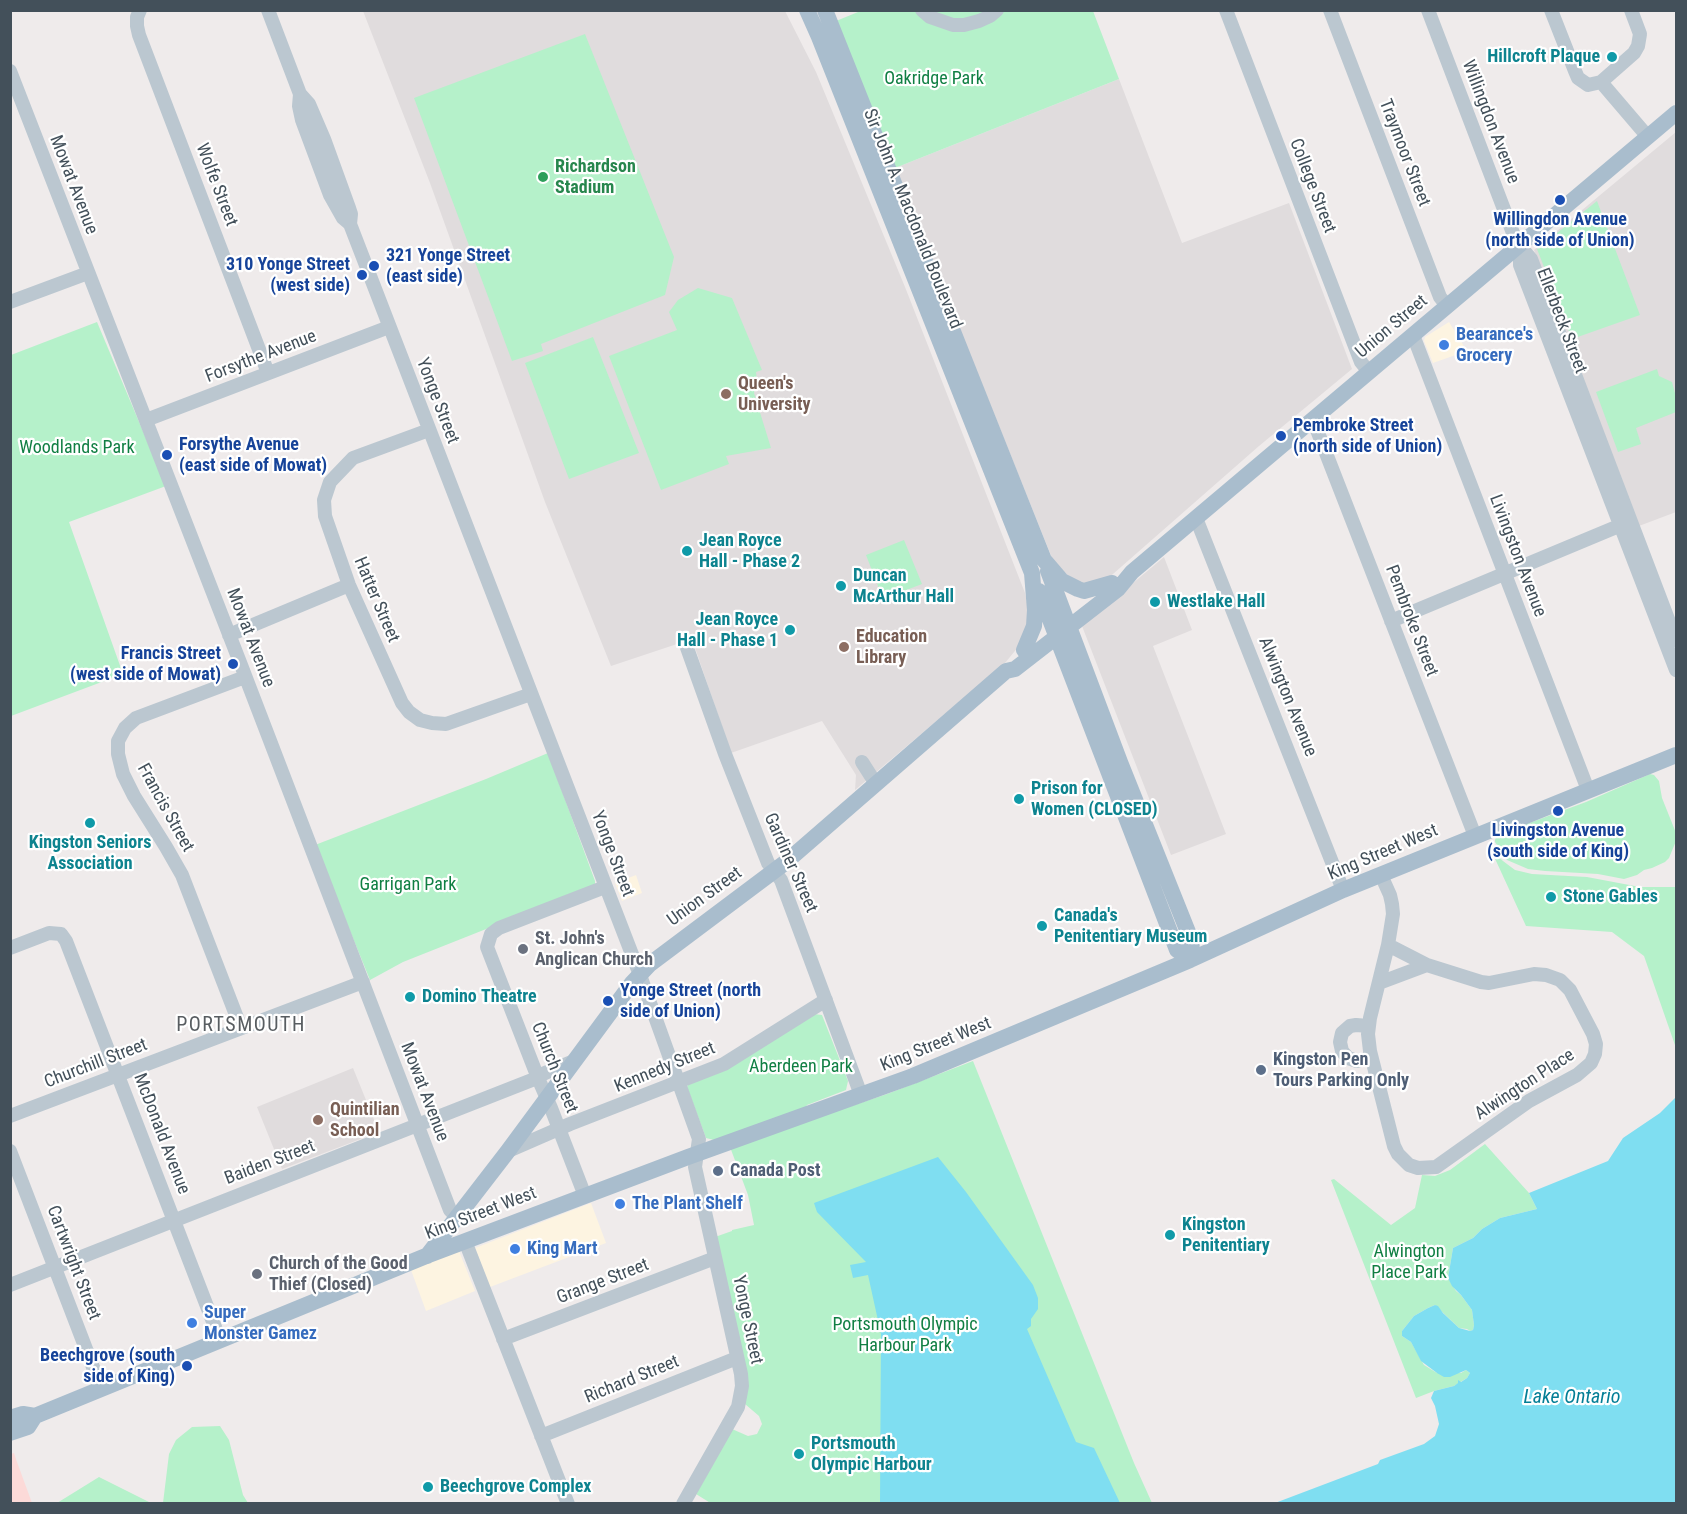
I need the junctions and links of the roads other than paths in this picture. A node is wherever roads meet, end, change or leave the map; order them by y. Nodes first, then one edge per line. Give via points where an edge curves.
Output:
1 (140, 10) edge
2 (268, 10) edge
3 (807, 10) edge
4 (825, 10) edge
5 (922, 10) edge
6 (997, 10) edge
7 (1226, 10) edge
8 (1330, 10) edge
9 (1428, 10) edge
10 (1551, 10) edge
11 (1631, 10) edge
12 (10, 71) edge
13 (1601, 82) junction
14 (1677, 113) edge
15 (1648, 137) junction
16 (1520, 246) junction
17 (88, 273) junction
18 (10, 302) edge
19 (1448, 306) junction
20 (389, 327) junction
21 (1413, 335) junction
22 (1369, 372) junction
23 (268, 373) junction
24 (146, 420) junction
25 (1312, 420) junction
26 (429, 430) junction
27 (1196, 518) junction
28 (1626, 523) junction
29 (1044, 560) junction
30 (1132, 572) junction
31 (1032, 573) junction
32 (1504, 573) junction
33 (1112, 583) junction
34 (348, 585) junction
35 (1391, 621) junction
36 (1061, 627) junction
37 (229, 635) junction
38 (1677, 640) edge
39 (686, 645) dead end
40 (1024, 650) junction
41 (1677, 670) edge
42 (1006, 671) junction
43 (245, 677) junction
44 (531, 694) junction
45 (1677, 754) edge
46 (862, 762) dead end
47 (876, 784) junction
48 (1588, 790) junction
49 (1475, 836) junction
50 (774, 871) junction
51 (1381, 875) junction
52 (605, 888) junction
53 (1343, 890) junction
54 (1388, 945) junction
55 (10, 948) edge
56 (1190, 960) junction
57 (1427, 965) junction
58 (640, 975) junction
59 (363, 982) junction
60 (1378, 983) junction
61 (826, 1000) junction
62 (1369, 1026) junction
63 (240, 1028) junction
64 (1371, 1058) junction
65 (574, 1061) junction
66 (118, 1075) junction
67 (538, 1078) junction
68 (679, 1083) junction
69 (861, 1095) junction
70 (547, 1098) junction
71 (10, 1116) edge
72 (418, 1125) junction
73 (560, 1129) junction
74 (10, 1150) edge
75 (508, 1151) junction
76 (697, 1154) junction
77 (585, 1196) junction
78 (472, 1197) junction
79 (457, 1217) junction
80 (175, 1220) junction
81 (465, 1241) junction
82 (426, 1256) junction
83 (715, 1258) junction
84 (55, 1267) junction
85 (10, 1285) edge
86 (503, 1339) junction
87 (220, 1340) junction
88 (737, 1358) junction
89 (101, 1388) junction
90 (35, 1416) junction
91 (10, 1419) edge
92 (10, 1433) edge
93 (541, 1436) junction
94 (568, 1503) edge
95 (683, 1503) edge

1 - 23 street, Wolfe Street via 139,36
2 - 20 street, Yonge Street via 300,94 309,104 324,139 351,214 350,224
3 - 31 main road, Sir John A. Macdonald Boulevard
4 - 29 main road, Sir John A. Macdonald Boulevard
5 - 6 street via 953,25 979,21
7 - 22 street, College Street via 1360,362
8 - 19 street, Traymoor Street via 1440,297
9 - 16 street, Willingdon Avenue
10 - 13 street via 1578,78 1588,85
11 - 13 street via 1640,34 1638,46
12 - 17 street, Mowat Avenue
13 - 15 street
14 - 15 main road, Union Street
15 - 16 main road, Union Street
16 - 19 main road, Union Street
16 - 28 street, Ellerbeck Street via 1520,265
17 - 18 street
17 - 24 street, Mowat Avenue
19 - 21 main road, Union Street
20 - 23 street, Forsythe Avenue
20 - 26 street, Yonge Street
21 - 22 main road, Union Street
21 - 32 street, Livingston Avenue
22 - 25 main road, Union Street
23 - 24 street, Forsythe Avenue
24 - 37 street, Mowat Avenue
25 - 27 main road, Union Street
25 - 35 street, Pembroke Street
26 - 34 street, Hatter Street via 353,458 330,482 324,500 325,516
26 - 44 street, Yonge Street
27 - 30 main road, Union Street
27 - 53 street, Alwington Avenue
28 - 32 street
28 - 38 street, Ellerbeck Street
28 - 41 street, Ellerbeck Street
29 - 33 main road via 1062,581 1078,589 1084,591
29 - 36 main road
30 - 33 main road, Union Street
30 - 36 main road, Union Street via 1118,589
31 - 36 main road
31 - 40 main road via 1034,626
32 - 35 street
32 - 48 street, Livingston Avenue
33 - 36 main road, Union Street
34 - 37 street
34 - 44 street, Hatter Street via 402,703 420,720 446,723
35 - 49 street, Pembroke Street
36 - 40 main road, Union Street
36 - 42 main road, Union Street via 1015,669
36 - 56 main road via 1192,942
37 - 43 street, Mowat Avenue
39 - 50 street, Gardiner Street via 763,852
40 - 42 main road, Union Street via 1008,664
42 - 47 main road, Union Street
43 - 59 street, Mowat Avenue
43 - 63 street, Francis Street via 135,718 118,741 123,774 182,875
44 - 52 street, Yonge Street
45 - 48 main road, King Street West
46 - 47 street
47 - 50 main road, Union Street
48 - 49 main road, King Street West
49 - 51 main road, King Street West
50 - 58 main road, Union Street via 662,954
50 - 61 street, Gardiner Street via 781,880
51 - 53 main road, King Street West
51 - 54 street, Alwington Place via 1392,904
52 - 58 street, Yonge Street
52 - 67 street, Church Street via 490,934 487,946
53 - 56 main road, King Street West
54 - 57 street, Alwington Place
54 - 60 street, Alwington Place
55 - 66 street, McDonald Avenue via 49,933 61,934
56 - 69 main road, King Street West
57 - 60 street
57 - 64 street, Alwington Place via 1489,983 1534,974 1560,980 1570,990 1593,1034 1596,1044 1591,1063 1529,1101 1444,1163 1427,1169 1409,1165 1398,1154
58 - 65 main road, Union Street
58 - 68 street, Yonge Street
59 - 63 street, Churchill Street
59 - 72 street, Mowat Avenue
60 - 62 street, Alwington Place
61 - 68 street, Kennedy Street via 724,1064
61 - 69 street, Gardiner Street
62 - 64 street, Alwington Place
62 - 64 street via 1350,1026 1342,1033 1340,1042 1348,1058
63 - 66 street, Churchill Street
65 - 67 street, Baiden Street
65 - 70 main road, Union Street
66 - 71 street, Churchill Street
66 - 80 street, McDonald Avenue
67 - 70 street, Church Street
67 - 72 street, Baiden Street
68 - 73 street, Kennedy Street
68 - 76 street, Yonge Street via 699,1140
69 - 76 main road, King Street West
70 - 73 street, Church Street
70 - 75 main road, Union Street
72 - 79 street, Mowat Avenue via 450,1210
72 - 80 street, Baiden Street
73 - 75 street, Kennedy Street
73 - 77 street, Church Street
74 - 84 street, Cartwright Street
75 - 78 main road, Union Street
76 - 77 main road, King Street West
76 - 83 street, Yonge Street via 695,1167
77 - 81 main road, King Street West
78 - 79 main road, Union Street
78 - 81 main road, Union Street via 463,1224
79 - 82 main road, Union Street
80 - 84 street, Baiden Street
80 - 87 street, McDonald Avenue
81 - 82 main road, King Street West
81 - 86 street
82 - 87 main road, King Street West
83 - 86 street, Grange Street
83 - 88 street, Yonge Street
84 - 85 street, Baiden Street
84 - 89 street, Cartwright Street
86 - 93 street
87 - 89 main road, King Street West
88 - 93 street, Richard Street
88 - 95 street, Yonge Street via 742,1386 738,1407
89 - 90 main road, King Street West
90 - 91 main road, King Street West via 23,1414
90 - 92 main road, King Street West via 28,1427
93 - 94 street

